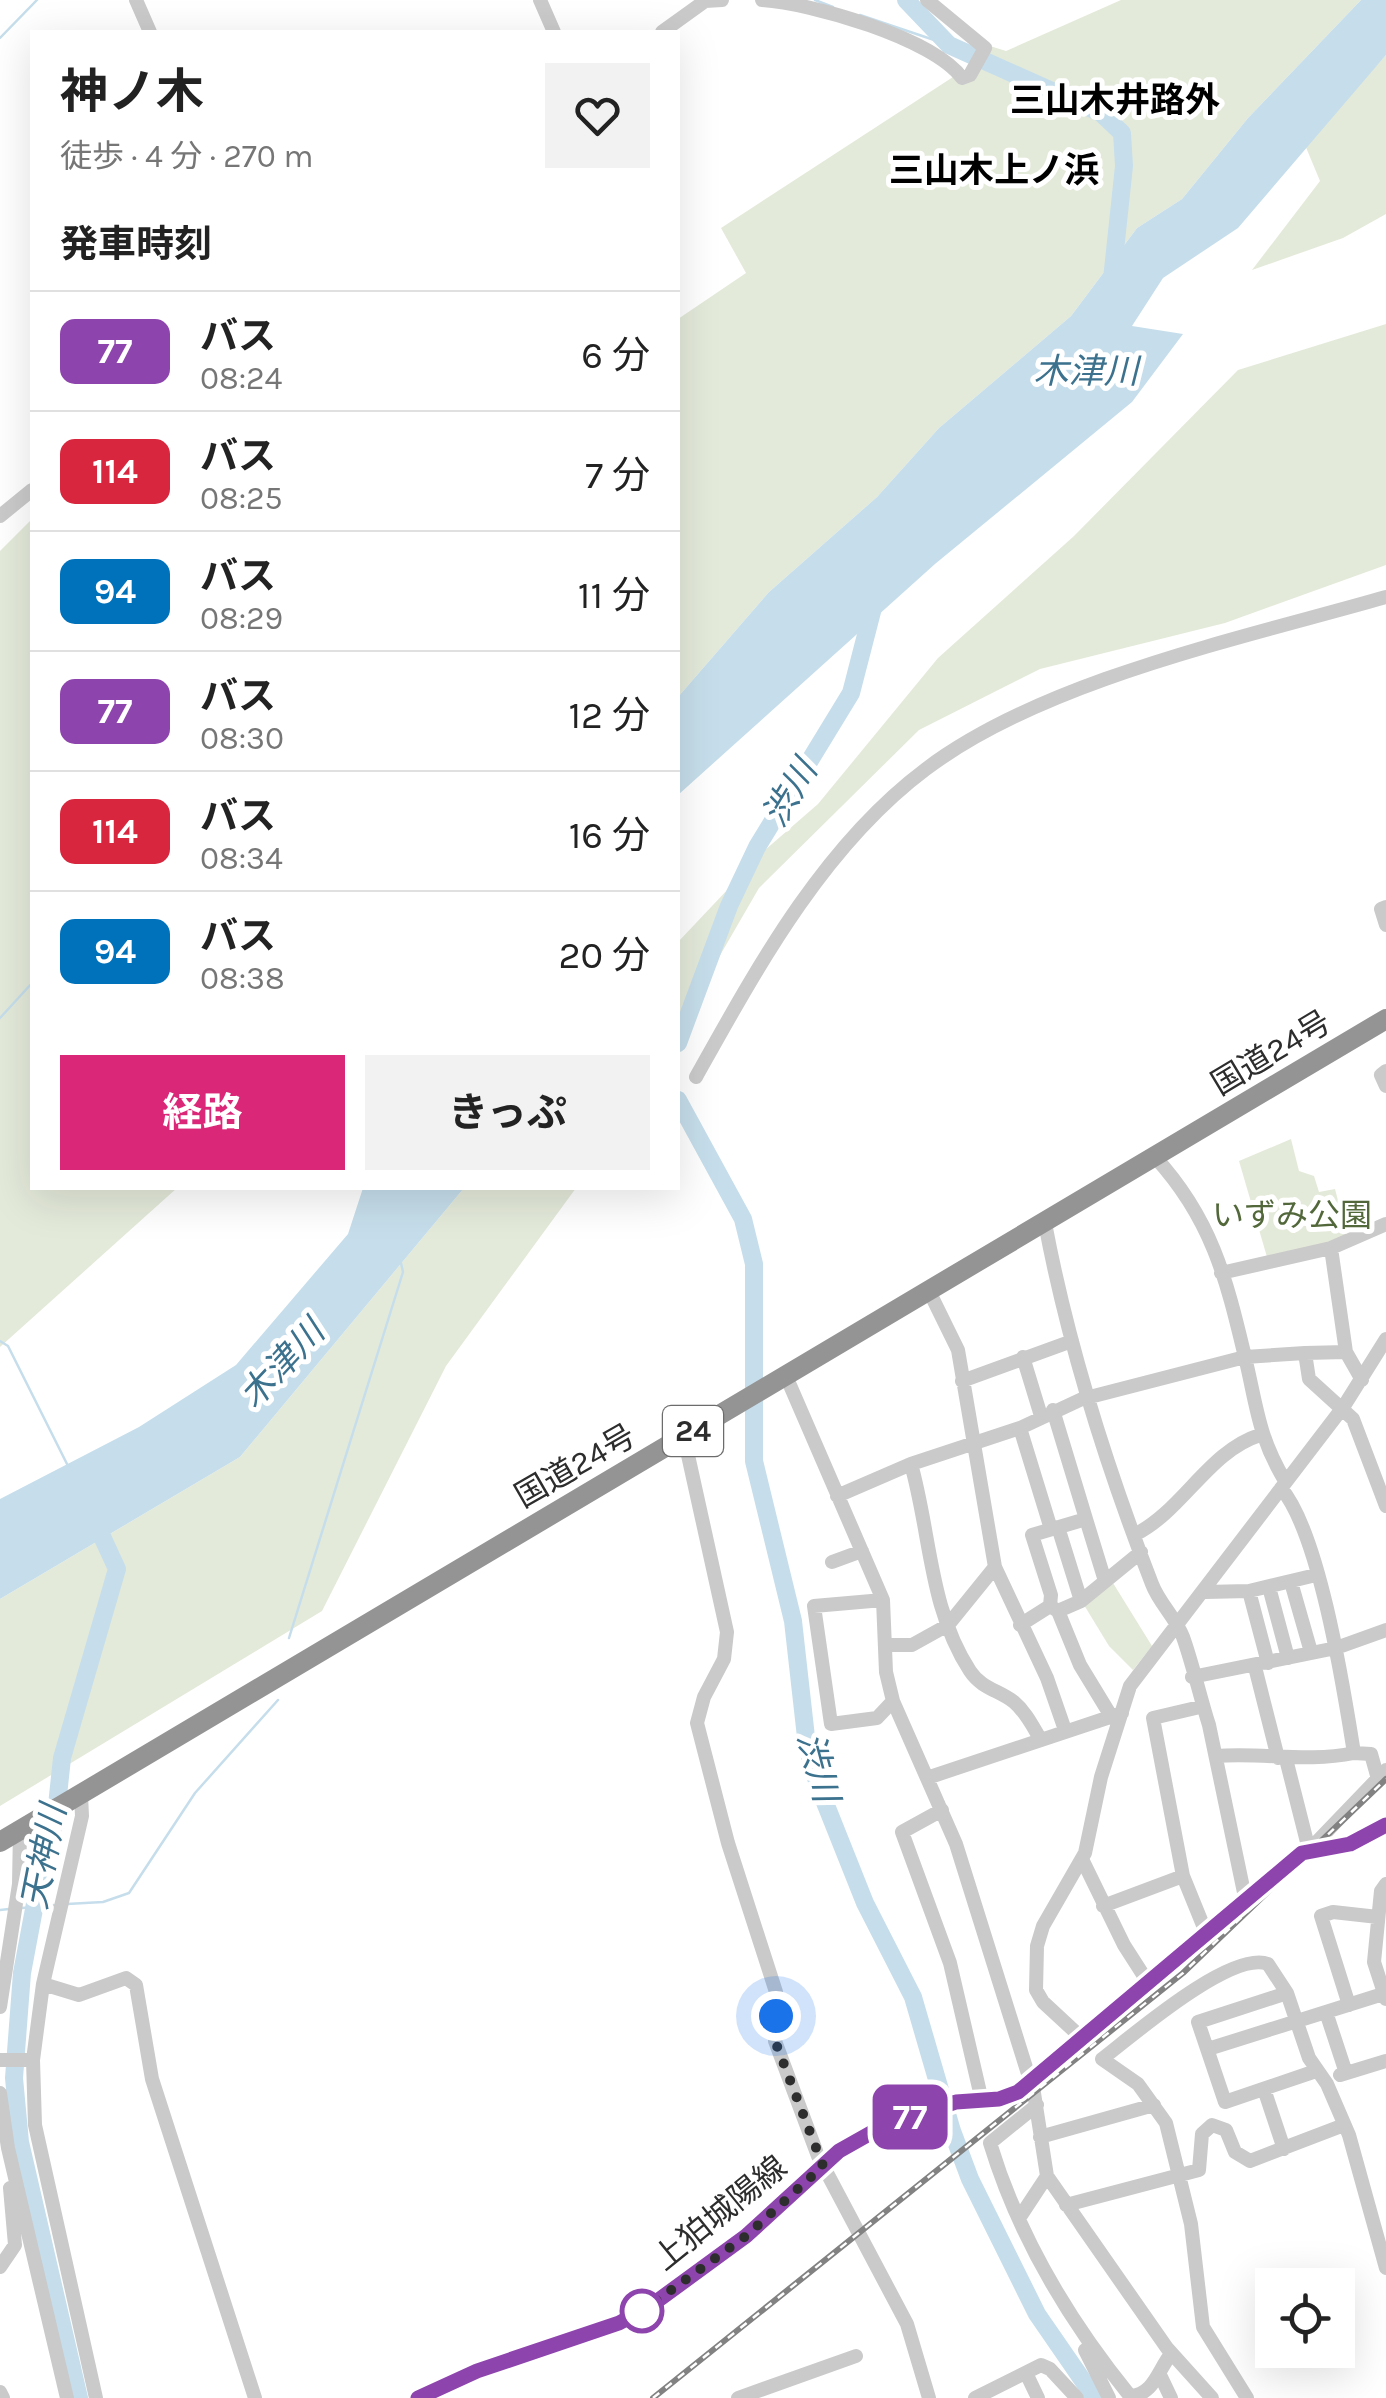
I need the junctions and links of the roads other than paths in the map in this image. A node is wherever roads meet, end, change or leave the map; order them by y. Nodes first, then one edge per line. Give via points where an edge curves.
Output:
1 (136, 0) edge
2 (540, 0) edge
3 (722, 0) edge
4 (762, 0) edge
5 (927, 0) edge
6 (706, 1) edge
7 (813, 5) edge
8 (149, 30) edge
9 (553, 30) edge
10 (665, 30) edge
11 (30, 492) edge
12 (0, 516) edge
13 (1386, 597) edge
14 (1386, 907) edge
15 (1386, 925) edge
16 (1386, 1020) edge
17 (1386, 1071) edge
18 (696, 1077) dead end
19 (1386, 1086) edge
20 (1155, 1157) junction
21 (1045, 1223) junction
22 (1386, 1224) edge
23 (1331, 1248) junction
24 (1221, 1273) junction
25 (929, 1291) junction
26 (1386, 1339) edge
27 (1072, 1340) junction
28 (1346, 1352) junction
29 (1305, 1353) junction
30 (1023, 1357) junction
31 (1245, 1357) junction
32 (786, 1376) junction
33 (962, 1380) junction
34 (1362, 1380) junction
35 (1089, 1398) junction
36 (1344, 1406) junction
37 (1047, 1413) junction
38 (1020, 1428) junction
39 (1260, 1435) junction
40 (684, 1438) junction
41 (972, 1445) junction
42 (911, 1464) junction
43 (1283, 1484) junction
44 (837, 1496) junction
45 (1386, 1506) edge
46 (1086, 1519) junction
47 (1055, 1528) junction
48 (1136, 1534) junction
49 (862, 1550) junction
50 (1142, 1552) junction
51 (832, 1562) dead end
52 (995, 1568) junction
53 (1316, 1576) junction
54 (1105, 1581) junction
55 (1291, 1582) junction
56 (1269, 1587) junction
57 (1249, 1591) junction
58 (1204, 1592) junction
59 (883, 1600) junction
60 (1081, 1602) junction
61 (1054, 1608) junction
62 (1020, 1624) junction
63 (948, 1625) junction
64 (1177, 1627) junction
65 (1386, 1630) edge
66 (885, 1645) junction
67 (1336, 1648) junction
68 (1312, 1652) junction
69 (1288, 1658) junction
70 (1262, 1665) junction
71 (1192, 1677) junction
72 (893, 1702) junction
73 (1200, 1707) junction
74 (1116, 1715) junction
75 (1065, 1730) junction
76 (1041, 1740) junction
77 (1354, 1753) junction
78 (1216, 1756) junction
79 (1282, 1759) junction
80 (1382, 1774) edge
81 (928, 1778) junction
82 (81, 1796) junction
83 (942, 1810) junction
84 (1386, 1825) edge
85 (20, 1831) junction
86 (0, 1842) edge
87 (1308, 1850) junction
88 (1082, 1859) junction
89 (1183, 1876) junction
90 (1386, 1884) edge
91 (1246, 1902) junction
92 (1103, 1906) junction
93 (1378, 1918) junction
94 (1207, 1935) junction
95 (42, 1984) junction
96 (1149, 1984) junction
97 (1287, 1993) junction
98 (1385, 1996) edge
99 (1349, 2004) junction
100 (0, 2007) edge
101 (1326, 2012) junction
102 (1296, 2020) junction
103 (1084, 2040) junction
104 (1208, 2049) junction
105 (0, 2060) edge
106 (30, 2060) junction
107 (1386, 2061) edge
108 (1346, 2074) junction
109 (1320, 2075) junction
110 (1031, 2084) junction
111 (1264, 2089) junction
112 (0, 2093) edge
113 (982, 2100) junction
114 (1037, 2105) junction
115 (1154, 2105) junction
116 (1344, 2124) junction
117 (1040, 2137) junction
118 (8, 2148) junction
119 (1284, 2149) junction
120 (823, 2166) junction
121 (1047, 2176) junction
122 (1180, 2178) junction
123 (1066, 2205) junction
124 (1020, 2216) junction
125 (0, 2267) edge
126 (1386, 2268) edge
127 (1066, 2305) junction
128 (1172, 2354) junction
129 (856, 2356) dead end
130 (1026, 2372) junction
131 (1161, 2377) junction
132 (67, 2398) edge
133 (96, 2398) edge
134 (255, 2398) edge
135 (418, 2398) edge
136 (738, 2398) edge
137 (928, 2398) edge
138 (975, 2398) edge
139 (1038, 2398) edge
140 (1077, 2398) edge
141 (1110, 2398) edge
142 (1170, 2398) edge
143 (1212, 2398) edge
144 (1246, 2398) edge

1 - 8 street
2 - 9 street
3 - 6 street
4 - 7 street
5 - 7 street via 985,48 970,75 962,78 934,55
6 - 10 street
11 - 12 street
13 - 18 street via 1066,696 925,769 832,860
14 - 15 street
16 - 20 highway, 国道24号 / 24
17 - 19 street via 1380,1075
20 - 21 highway, 国道24号 / 24
20 - 24 street via 1205,1222
21 - 25 highway, 国道24号 / 24
21 - 27 street
22 - 23 street
23 - 24 street
23 - 28 street
24 - 31 street
25 - 32 highway, 国道24号 / 24
25 - 33 street via 958,1350
26 - 34 street
27 - 30 street
27 - 35 street
28 - 29 street
28 - 34 street
29 - 31 street
29 - 36 street via 1309,1379
30 - 33 street
30 - 37 street
31 - 35 street
31 - 39 street
32 - 40 highway, 国道24号 / 24
32 - 44 street
33 - 41 street
34 - 36 street
35 - 37 street
35 - 48 street
36 - 43 street
36 - 45 street
37 - 38 street
37 - 46 street
38 - 41 street
38 - 47 street
39 - 43 street
39 - 48 street via 1221,1458
40 - 82 highway, 国道24号 / 24
40 - 120 street via 727,1632 724,1660 698,1709 700,1740 776,1992 775,2041
41 - 42 street
41 - 52 street
42 - 44 street
42 - 63 street via 934,1590
43 - 53 street
43 - 58 street
44 - 49 street
46 - 47 street
46 - 54 street
47 - 60 street
47 - 61 street via 1032,1536
48 - 50 street
49 - 51 street
49 - 59 street
50 - 54 street
50 - 64 street
52 - 62 street
52 - 63 street
53 - 55 street
53 - 67 street
54 - 60 street
55 - 56 street
55 - 68 street
56 - 57 street
56 - 69 street
57 - 58 street
57 - 70 street
58 - 64 street
59 - 66 street
59 - 72 street via 814,1606 831,1724 877,1718
60 - 61 street
61 - 62 street
61 - 74 street via 1080,1665
62 - 75 street
63 - 66 street via 912,1645
63 - 76 street via 975,1678 1012,1700
64 - 71 street
64 - 74 street via 1130,1686
65 - 67 street
66 - 72 street
67 - 68 street
67 - 77 street
68 - 69 street
69 - 70 street
70 - 71 street
70 - 79 street
71 - 73 street
72 - 81 street
73 - 78 street
73 - 89 street via 1152,1718
74 - 75 street
74 - 88 street
75 - 76 street
76 - 81 street
77 - 79 street
77 - 80 street via 1371,1754
78 - 79 street
78 - 91 street
79 - 87 street
80 - 87 street
81 - 83 street
82 - 85 highway, 国道24号 / 24
82 - 95 street via 82,1816
83 - 110 street
83 - 113 street via 902,1832 950,1962
84 - 87 main road, 上狛城陽線 via 1350,1844
85 - 86 highway, 国道24号 / 24
85 - 100 street
87 - 91 main road, 上狛城陽線
88 - 92 street
88 - 103 street via 1043,1926 1035,1961 1043,2002
89 - 92 street
89 - 94 street
90 - 93 street
91 - 94 main road, 上狛城陽線
92 - 96 street
93 - 98 street via 1374,1962
93 - 99 street via 1321,1916
94 - 96 main road, 上狛城陽線
95 - 106 street
95 - 134 street via 79,1995 126,1978 136,1985 157,2096
96 - 103 main road, 上狛城陽線
97 - 102 street
97 - 104 street via 1198,2022
97 - 115 street via 1268,1964 1242,1964 1182,1998 1102,2059 1138,2084
98 - 99 street
99 - 101 street
101 - 102 street
101 - 108 street
102 - 104 street
102 - 109 street
103 - 110 main road, 上狛城陽線
104 - 111 street via 1225,2102
105 - 106 street
106 - 133 street via 35,2124
107 - 108 street
108 - 109 street
109 - 111 street
109 - 116 street
110 - 113 main road, 上狛城陽線
110 - 114 street
111 - 119 street
112 - 118 street
113 - 120 main road, 上狛城陽線 via 956,2102 878,2129
114 - 117 street
114 - 124 street via 990,2144
115 - 117 street
115 - 122 street via 1166,2122
116 - 119 street
116 - 126 street
117 - 121 street
118 - 125 street via 15,2245
118 - 132 street
119 - 122 street via 1246,2160 1234,2152 1226,2130 1212,2125 1202,2134 1202,2167
120 - 135 main road, 上狛城陽線 via 736,2244 649,2307
120 - 137 street via 907,2324
121 - 123 street
121 - 124 street
122 - 123 street
122 - 144 street via 1203,2327
123 - 128 street
124 - 127 street
127 - 131 street via 1130,2396
127 - 141 street
128 - 131 street
128 - 143 street
129 - 136 street
130 - 138 street
130 - 139 street
130 - 140 street via 1045,2366
131 - 142 street

